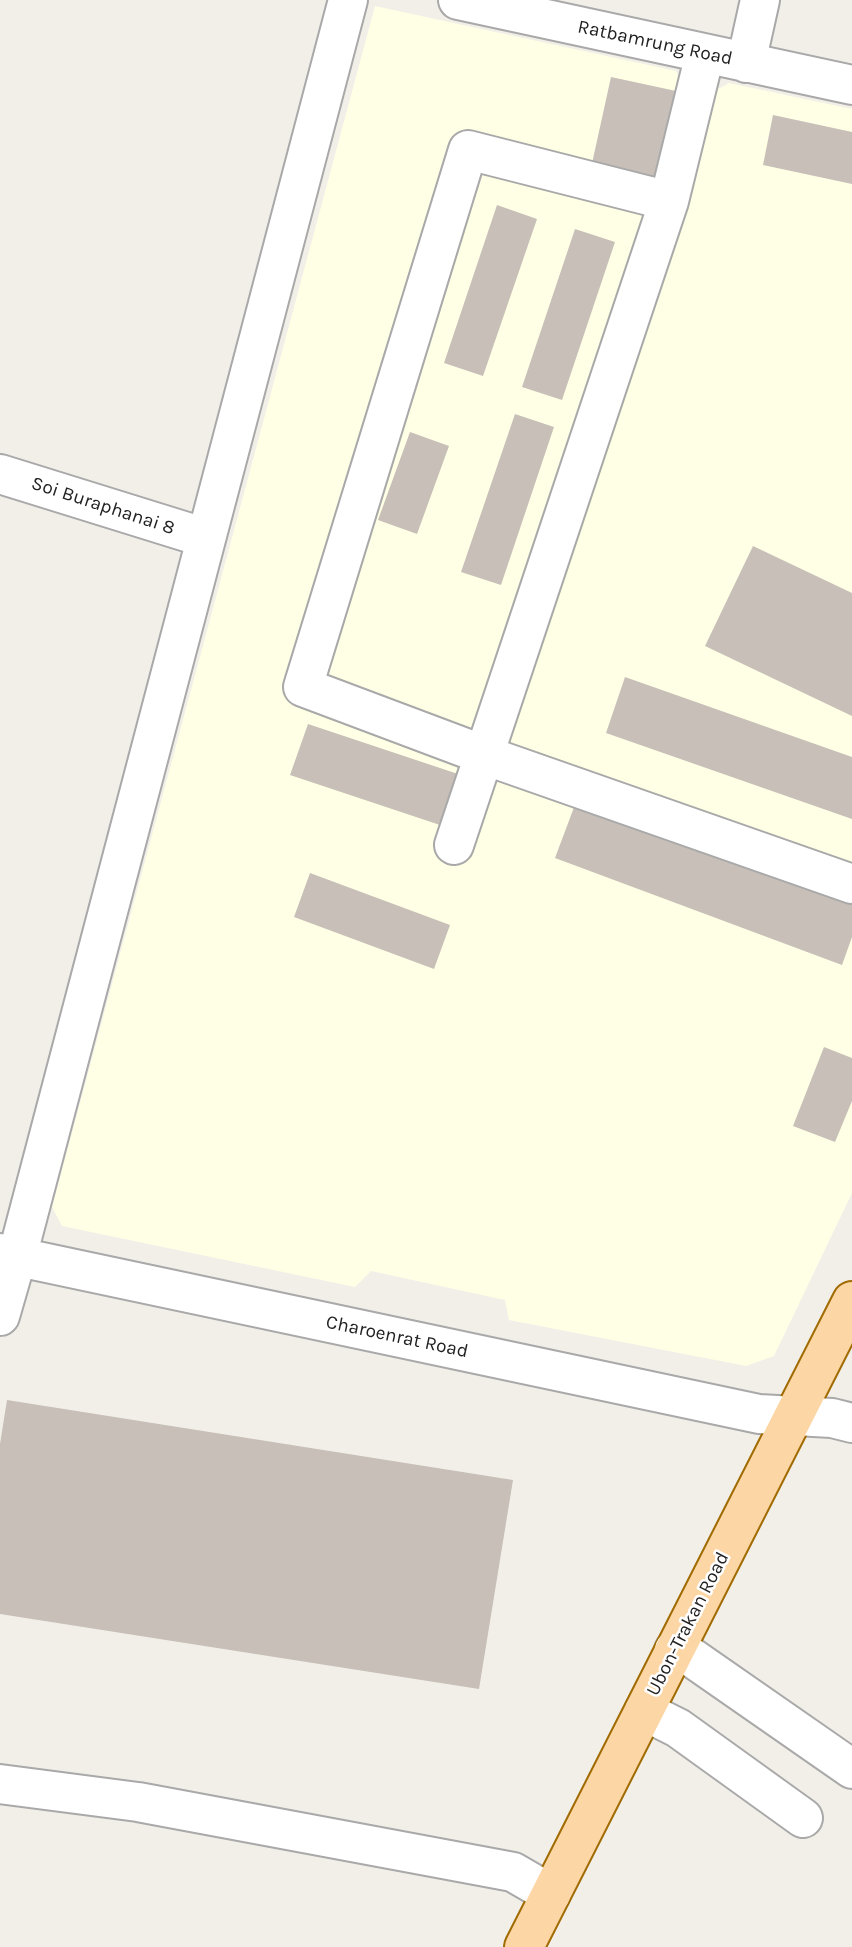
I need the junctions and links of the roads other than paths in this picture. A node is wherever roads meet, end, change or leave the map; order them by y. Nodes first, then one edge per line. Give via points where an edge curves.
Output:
1 (348, 0) edge
2 (458, 0) edge
3 (760, 0) edge
4 (705, 54) junction
5 (746, 63) junction
6 (852, 85) edge
7 (669, 201) junction
8 (0, 474) edge
9 (206, 538) junction
10 (484, 755) junction
11 (454, 845) dead end
12 (852, 884) edge
13 (9, 1255) edge
14 (852, 1301) edge
15 (0, 1316) edge
16 (795, 1416) junction
17 (852, 1423) edge
18 (674, 1650) junction
19 (644, 1711) junction
20 (852, 1769) edge
21 (0, 1784) edge
22 (803, 1818) dead end
23 (551, 1894) junction
24 (524, 1947) edge

1 - 9 street
2 - 4 street, Ratbamrung Road
3 - 5 street
4 - 5 street, Ratbamrung Road
4 - 7 street
5 - 6 street, Ratbamrung Road
7 - 10 street
7 - 10 street via 468,150 303,687
8 - 9 street, Soi Buraphanai 8
9 - 13 street
10 - 11 street
10 - 12 street
13 - 15 street
13 - 16 street, Charoenrat Road via 759,1413
14 - 16 main road, Ubon-Trakan Road
16 - 17 street, Charoenrat Road
16 - 18 main road, Ubon-Trakan Road
18 - 19 main road, Ubon-Trakan Road
18 - 20 street via 691,1657
19 - 22 street via 678,1728
19 - 23 main road, Ubon-Trakan Road
21 - 23 street via 138,1802 513,1872
23 - 24 main road, Ubon-Trakan Road

